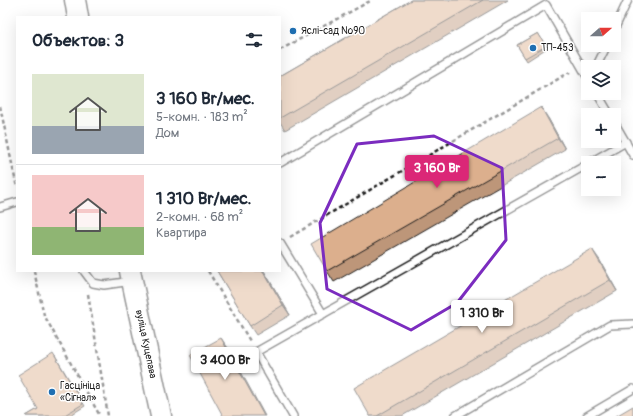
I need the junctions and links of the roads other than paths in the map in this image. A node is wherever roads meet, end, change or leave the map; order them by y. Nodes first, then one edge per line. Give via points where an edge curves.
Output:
1 (74, 0) edge
2 (628, 0) edge
3 (621, 15) edge
4 (78, 16) edge
5 (581, 66) edge
6 (621, 134) edge
7 (626, 142) junction
8 (633, 155) edge
9 (601, 156) edge
10 (281, 162) edge
11 (581, 167) edge
12 (16, 202) edge
13 (0, 207) edge
14 (281, 245) edge
15 (85, 272) edge
16 (131, 276) edge
17 (323, 314) junction
18 (633, 324) edge
19 (633, 389) edge
20 (161, 416) edge
21 (293, 416) edge
22 (455, 416) edge
23 (587, 416) edge

1 - 4 main road
2 - 3 lane
5 - 10 lane via 546,5
6 - 7 lane
7 - 8 lane
7 - 9 lane
11 - 17 lane
12 - 13 lane
14 - 17 lane
15 - 16 lane via 93,283 104,285
16 - 20 main road, вуліца Куцепава
17 - 21 lane via 256,352
18 - 22 lane via 610,325
19 - 23 lane

